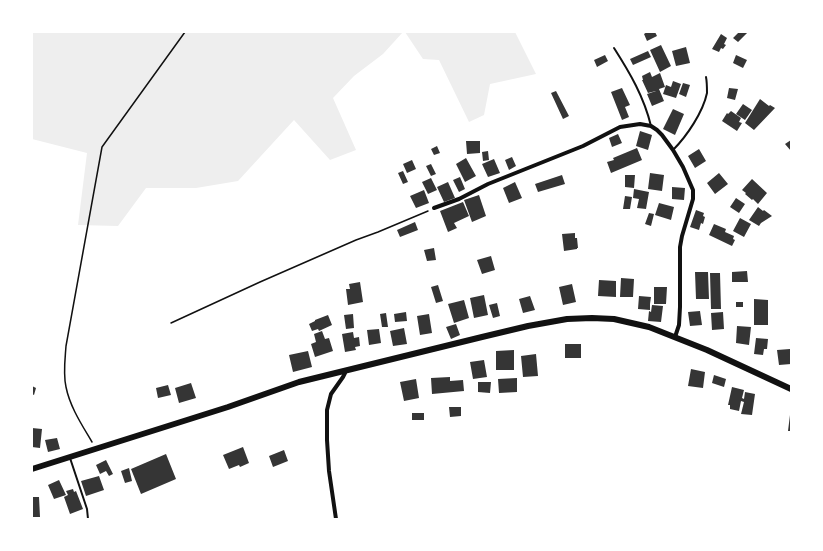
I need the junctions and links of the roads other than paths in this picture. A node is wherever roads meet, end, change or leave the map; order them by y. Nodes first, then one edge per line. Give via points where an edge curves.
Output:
1 (614, 48) dead end
2 (706, 77) dead end
3 (651, 126) junction
4 (674, 150) junction
5 (434, 208) road end
6 (675, 337) junction
7 (345, 371) junction
8 (791, 389) edge
9 (70, 457) junction
10 (32, 469) edge
11 (88, 519) edge
12 (336, 519) edge

1 - 3 lane via 639,90
2 - 4 lane via 707,92 702,107
3 - 4 street
3 - 5 street via 640,124 620,127 583,146
4 - 6 street via 692,186 693,194 680,242 680,307
6 - 7 main road via 649,327 619,320 567,320 506,331
6 - 8 main road
7 - 9 main road via 299,382
7 - 12 street via 328,402 327,410 329,471
9 - 10 main road
9 - 11 lane

